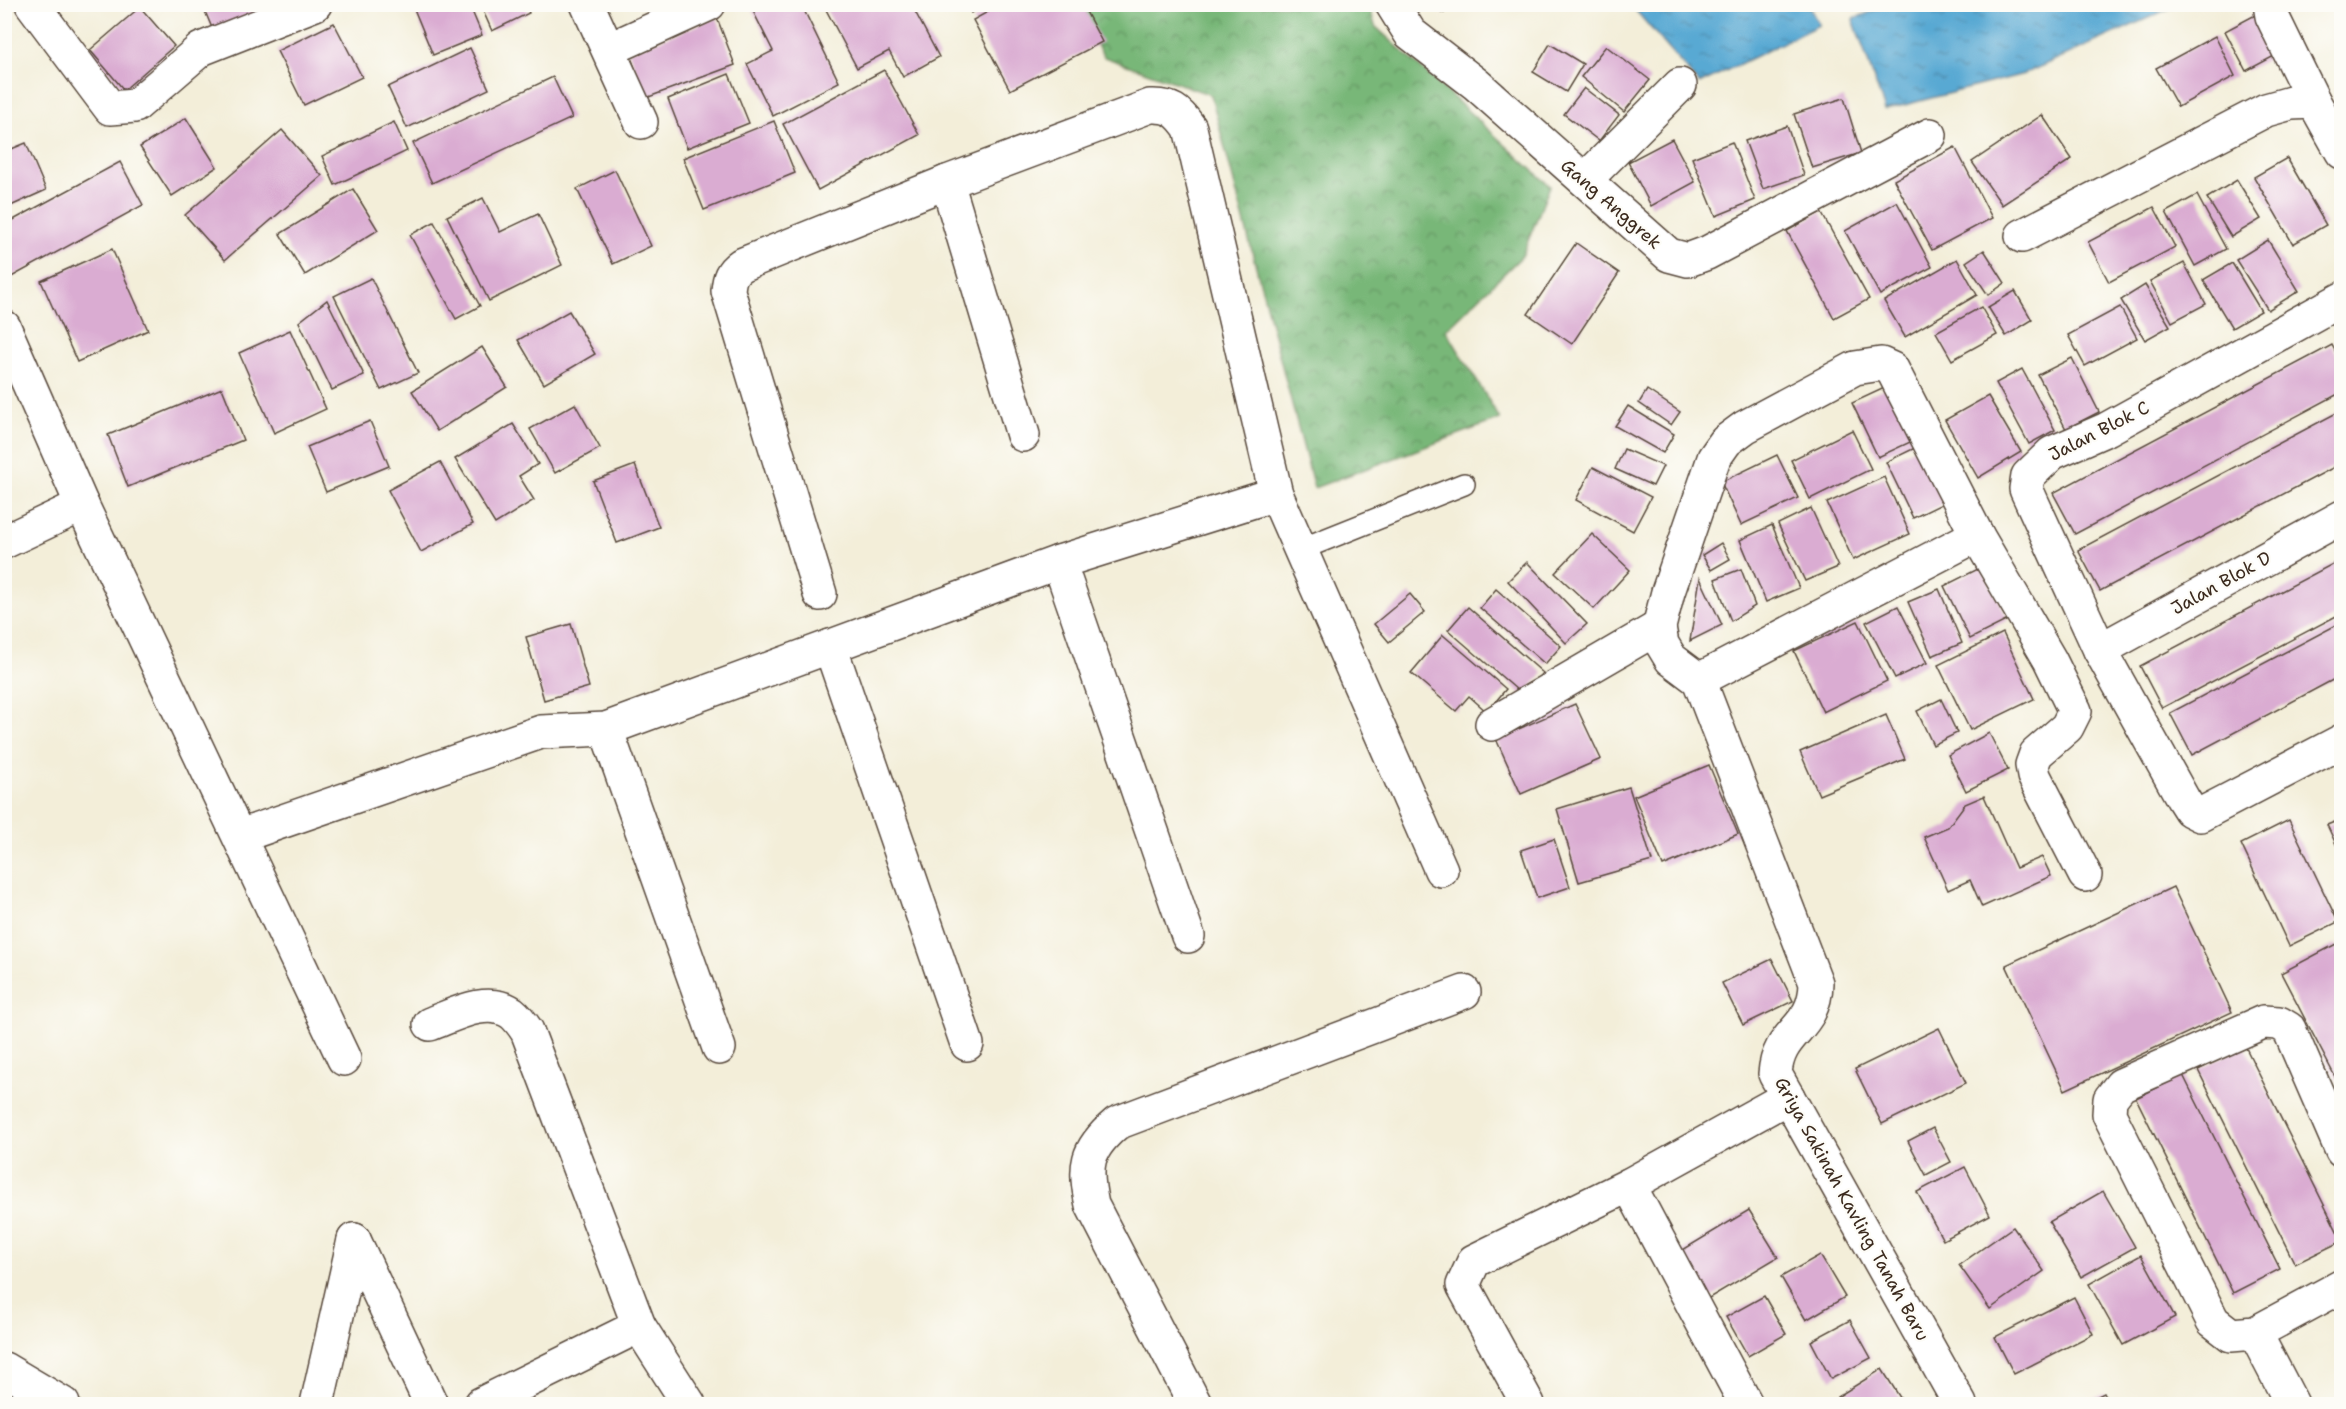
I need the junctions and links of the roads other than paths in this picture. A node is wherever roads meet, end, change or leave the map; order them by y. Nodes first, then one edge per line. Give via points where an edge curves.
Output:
1 (32, 4) edge
2 (315, 4) edge
3 (587, 4) edge
4 (710, 4) edge
5 (1392, 4) edge
6 (2270, 4) edge
7 (610, 50) junction
8 (1680, 86) dead end
9 (2313, 102) junction
10 (641, 122) dead end
11 (1930, 135) dead end
12 (2342, 152) edge
13 (1585, 180) junction
14 (947, 182) junction
15 (2022, 236) dead end
16 (2342, 299) edge
17 (4, 327) edge
18 (1023, 435) dead end
19 (1464, 484) dead end
20 (1276, 494) junction
21 (82, 505) junction
22 (2342, 517) edge
23 (1977, 535) junction
24 (4, 542) edge
25 (1299, 550) junction
26 (1059, 562) junction
27 (820, 594) dead end
28 (1659, 627) junction
29 (830, 646) junction
30 (2100, 650) junction
31 (1699, 680) junction
32 (1492, 724) dead end
33 (606, 729) junction
34 (2342, 741) edge
35 (240, 836) junction
36 (1441, 870) dead end
37 (2085, 874) dead end
38 (1188, 936) dead end
39 (1464, 992) dead end
40 (430, 1024) dead end
41 (967, 1044) dead end
42 (719, 1048) dead end
43 (344, 1059) dead end
44 (1788, 1097) junction
45 (2342, 1151) edge
46 (1629, 1185) junction
47 (2342, 1286) edge
48 (639, 1326) junction
49 (2255, 1333) junction
50 (4, 1369) edge
51 (63, 1404) edge
52 (317, 1404) edge
53 (431, 1404) edge
54 (481, 1404) edge
55 (688, 1404) edge
56 (1195, 1404) edge
57 (1528, 1404) edge
58 (1746, 1404) edge
59 (1960, 1404) edge
60 (2292, 1404) edge

1 - 2 street via 110,108 135,106 201,49
3 - 7 street
4 - 7 street
5 - 13 street, Gang Anggrek via 1410,33 1476,84
6 - 9 street
7 - 10 street
8 - 13 street
9 - 12 street
9 - 15 street via 2266,110
11 - 13 street, Gang Anggrek via 1707,254 1688,260 1669,255
14 - 18 street
14 - 20 street via 1150,106 1168,105 1180,114 1190,128
14 - 27 street via 741,265 729,279 728,291
16 - 30 street, Jalan Blok C via 2107,429 2052,453 2028,476 2026,489
17 - 21 street
19 - 25 lane
20 - 25 street
20 - 26 street
21 - 24 street
21 - 35 street
22 - 30 street, Jalan Blok D
23 - 28 street via 1892,369 1881,364 1855,368 1726,441 1714,458
23 - 31 street
23 - 37 street via 2075,711 2073,720 2036,754 2032,765 2034,776
25 - 36 street
26 - 29 street
26 - 38 street
28 - 31 street via 1662,644 1671,659
28 - 32 street
29 - 33 street
29 - 41 street
30 - 34 street, Jalan Blok C via 2183,800 2200,815
31 - 44 street, Griya Sakinah Kavling Tanah Baru via 1816,983 1811,1014 1777,1056 1775,1074
33 - 35 street via 541,732
33 - 42 street
35 - 43 street
39 - 56 street via 1117,1123 1099,1139 1089,1156 1086,1176 1092,1205
40 - 48 street via 469,1009 494,1006 512,1013 528,1031
44 - 46 street
44 - 59 street, Griya Sakinah Kavling Tanah Baru
45 - 49 street via 2289,1029 2279,1023 2263,1022 2121,1085 2110,1099 2109,1114 2213,1321 2231,1335
46 - 57 street via 1474,1261 1462,1285
46 - 58 street
47 - 49 street
48 - 54 street
48 - 55 street
49 - 60 street
50 - 51 street
52 - 53 street via 354,1240

